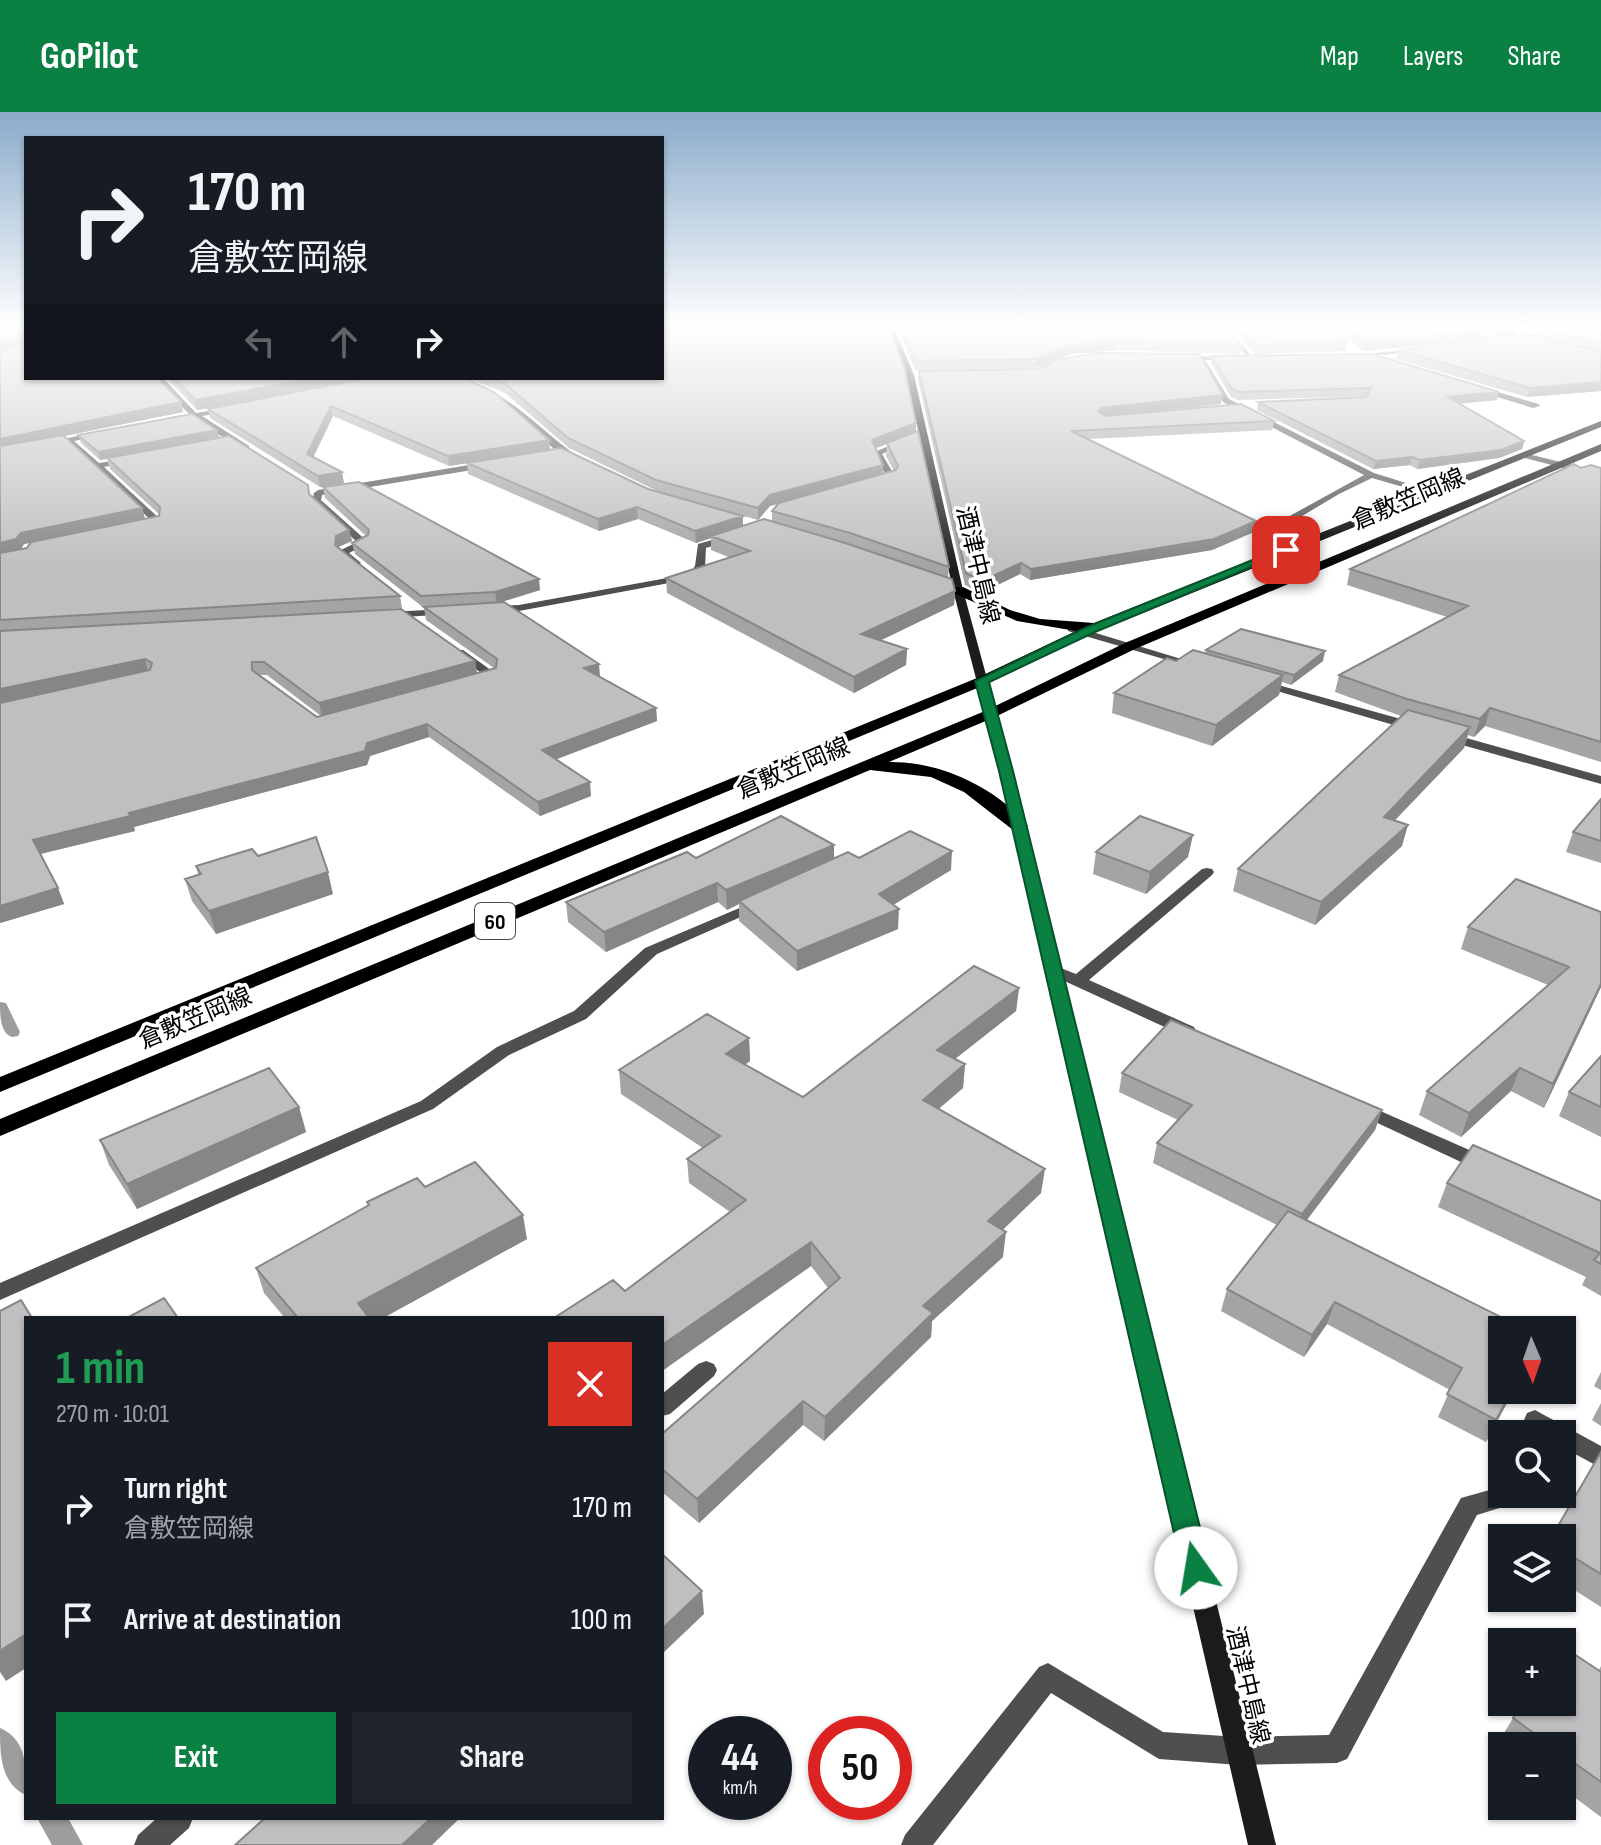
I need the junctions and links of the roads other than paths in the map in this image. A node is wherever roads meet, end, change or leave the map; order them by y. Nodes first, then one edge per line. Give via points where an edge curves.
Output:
1 (185, 406) edge
2 (510, 406) edge
3 (921, 406) edge
4 (1239, 406) joint
5 (238, 407) edge
6 (1226, 409) edge
7 (194, 415) junction
8 (166, 421) edge
9 (1601, 424) edge
10 (110, 431) edge
11 (923, 435) junction
12 (68, 439) junction
13 (234, 440) junction
14 (219, 443) edge
15 (41, 444) edge
16 (1601, 447) edge
17 (564, 453) junction
18 (258, 455) edge
19 (549, 455) edge
20 (1524, 455) junction
21 (143, 458) edge
22 (581, 460) edge
23 (505, 462) edge
24 (1559, 464) junction
25 (97, 466) junction
26 (1371, 475) junction
27 (1601, 475) edge
28 (306, 485) edge
29 (863, 486) edge
30 (1431, 492) junction
31 (318, 493) junction
32 (144, 525) edge
33 (745, 533) edge
34 (1312, 540) junction
35 (364, 570) edge
36 (952, 588) junction
37 (476, 610) edge
38 (462, 611) edge
39 (374, 616) edge
40 (1105, 624) junction
41 (1065, 626) junction
42 (1083, 633) junction
43 (442, 641) edge
44 (1130, 646) junction
45 (1212, 670) edge
46 (1242, 678) edge
47 (982, 681) junction
48 (464, 684) edge
49 (990, 714) junction
50 (1421, 729) edge
51 (1436, 733) edge
52 (859, 769) junction
53 (1601, 780) edge
54 (1019, 826) junction
55 (1207, 872) dead end
56 (766, 900) edge
57 (1053, 970) junction
58 (1078, 981) junction
59 (1209, 1040) edge
60 (0, 1085) edge
61 (1339, 1099) edge
62 (0, 1128) edge
63 (1499, 1171) edge
64 (0, 1292) edge
65 (706, 1370) dead end
66 (664, 1405) edge
67 (1576, 1444) edge
68 (1601, 1458) edge
69 (1488, 1501) edge
70 (1239, 1751) junction
71 (177, 1820) edge
72 (148, 1845) edge
73 (915, 1845) edge
74 (1262, 1845) edge

1 - 7 street
2 - 17 street
3 - 11 main road, 酒津中島線
4 - 6 street
4 - 26 street
5 - 7 street
7 - 8 street
7 - 13 street
9 - 20 main road, 倉敷笠岡線 / 60
10 - 12 street
11 - 29 street via 877,453 892,478
11 - 36 main road, 酒津中島線
12 - 15 street
12 - 25 street
13 - 14 street
13 - 18 street
16 - 24 main road, 倉敷笠岡線 / 60
17 - 19 street
17 - 22 street
20 - 24 street
20 - 30 main road, 倉敷笠岡線 / 60
21 - 25 street
23 - 31 street
24 - 27 street
24 - 44 main road, 倉敷笠岡線 / 60
25 - 32 street via 158,522
26 - 30 street
26 - 34 street via 1343,484 1280,525
28 - 31 street
30 - 34 main road, 倉敷笠岡線 / 60
31 - 35 street via 316,501 364,543 342,552
33 - 37 street via 701,546 700,567 692,576 519,608
34 - 40 main road, 倉敷笠岡線 / 60
36 - 41 main road via 1015,617
36 - 47 main road, 酒津中島線
38 - 39 street via 418,618 407,610
40 - 41 main road
40 - 42 main road, 倉敷笠岡線 / 60
41 - 42 street
42 - 44 street
42 - 47 main road, 倉敷笠岡線 / 60
43 - 48 street via 493,676
44 - 45 street
44 - 49 main road, 倉敷笠岡線 / 60
46 - 50 street
47 - 49 main road, 酒津中島線
47 - 60 main road, 倉敷笠岡線 / 60
49 - 52 main road, 倉敷笠岡線 / 60
49 - 54 main road, 酒津中島線
51 - 53 street
52 - 54 main road via 904,765 941,772
52 - 62 main road, 倉敷笠岡線 / 60
54 - 57 main road, 酒津中島線
55 - 58 street
56 - 64 street via 651,951 580,1015 503,1051 427,1105
57 - 58 street
57 - 70 main road, 酒津中島線
58 - 59 street
61 - 63 street
65 - 66 street
67 - 68 street
69 - 70 street via 1469,1506 1337,1749
70 - 73 street via 1159,1745 1048,1676
70 - 74 main road, 酒津中島線
71 - 72 street

